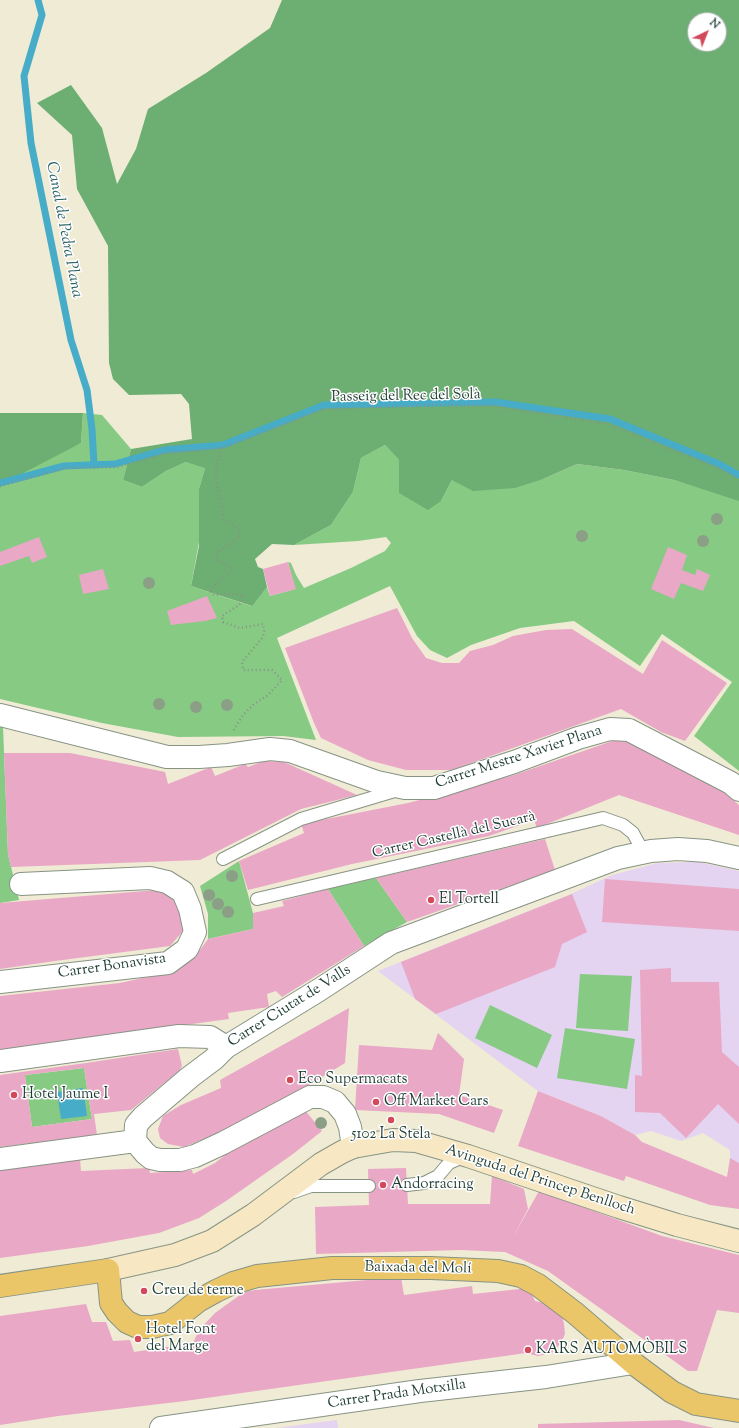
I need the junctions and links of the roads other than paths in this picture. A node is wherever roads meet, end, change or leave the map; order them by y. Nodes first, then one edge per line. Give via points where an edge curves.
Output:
1 (0, 715) edge
2 (405, 788) junction
3 (739, 790) edge
4 (642, 853) junction
5 (739, 858) edge
6 (223, 859) dead end
7 (21, 884) dead end
8 (257, 899) dead end
9 (0, 982) edge
10 (226, 1047) junction
11 (0, 1061) edge
12 (135, 1141) junction
13 (354, 1147) junction
14 (473, 1157) junction
15 (0, 1159) edge
16 (407, 1185) dead end
17 (369, 1186) dead end
18 (261, 1209) junction
19 (739, 1241) edge
20 (108, 1270) junction
21 (74, 1275) junction
22 (0, 1286) edge
23 (111, 1303) junction
24 (633, 1363) junction
25 (739, 1411) edge
26 (161, 1428) edge

1 - 2 street, Carrer Mestre Xavier Plana via 167,757 228,755 270,749 290,751 377,782
2 - 3 street, Carrer Mestre Xavier Plana via 434,788 610,729 629,730 731,783
2 - 6 lane via 301,819
4 - 5 street, Carrer Ciutat de Valls via 678,849 706,851
4 - 8 lane, Carrer Castellà del Sucarà via 633,833 623,824 603,818
4 - 10 street, Carrer Ciutat de Valls via 586,869 391,943
7 - 9 street, Carrer Bonavista via 150,878 167,882 183,892 195,932 187,949 168,963
10 - 11 street via 210,1037 179,1036
10 - 12 street, Carrer Ciutat de Valls via 143,1116 136,1125
12 - 13 street via 151,1158 180,1160 223,1144 310,1097 323,1097 335,1102 345,1114
12 - 15 street
13 - 14 street, Avinguda del Princep Benlloch via 392,1140 416,1141
13 - 18 street, Avinguda del Princep Benlloch via 322,1164
14 - 16 lane via 458,1159 449,1164 438,1176 424,1183
14 - 19 street, Avinguda del Princep Benlloch via 619,1207
17 - 18 lane via 310,1186
18 - 20 street, Avinguda del Princep Benlloch via 205,1244 175,1255
20 - 21 main road
20 - 23 main road
21 - 22 main road
21 - 23 main road, Baixada del Molí via 89,1280
23 - 24 main road, Baixada del Molí via 127,1322 138,1328 152,1327 170,1323 198,1301 216,1291 257,1276 332,1268 498,1271 521,1276 538,1285
24 - 25 main road, Baixada del Molí via 672,1392 696,1404
24 - 26 street, Carrer Prada Motxilla via 546,1377 420,1391

